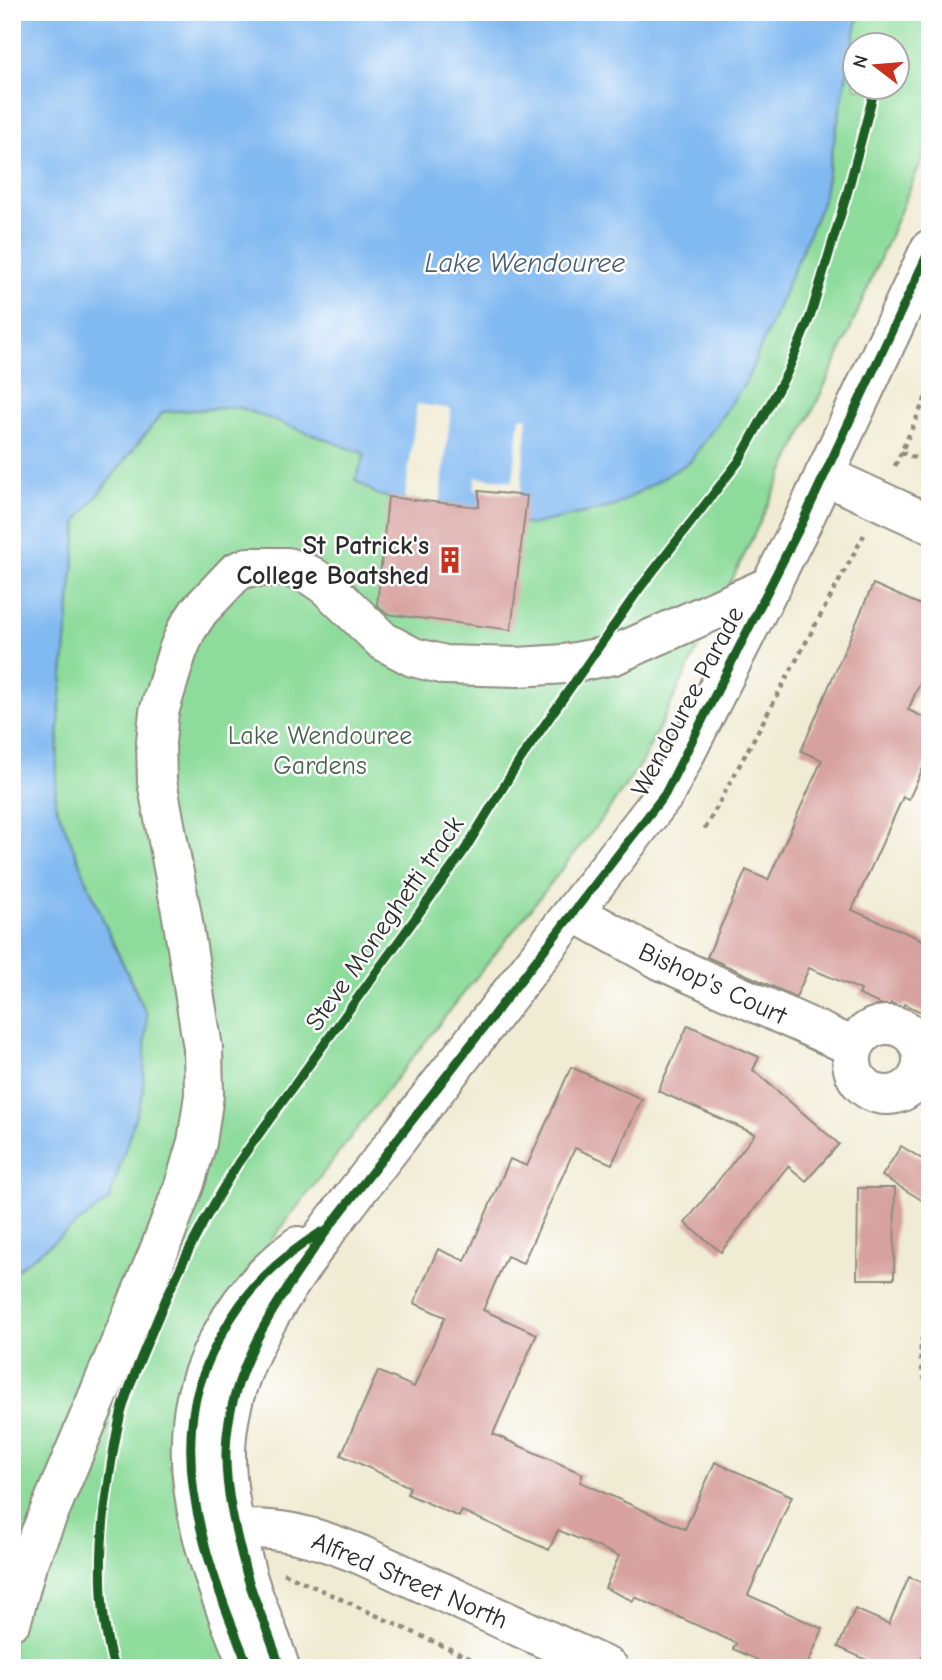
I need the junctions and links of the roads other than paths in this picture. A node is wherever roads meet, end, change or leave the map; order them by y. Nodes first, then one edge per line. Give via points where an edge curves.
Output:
1 (930, 248) edge
2 (824, 475) junction
3 (930, 524) edge
4 (772, 584) junction
5 (575, 912) junction
6 (854, 1047) dead end
7 (227, 1539) junction
8 (12, 1620) edge
9 (249, 1668) edge
10 (280, 1668) edge
11 (610, 1668) edge

1 - 2 street, Wendouree Parade
2 - 3 street
2 - 4 street, Wendouree Parade
4 - 5 street, Wendouree Parade via 665,794
4 - 8 street via 614,655 518,667 446,665 413,657 373,633 326,586 287,567 248,567 236,572 199,611 186,631 171,673 156,742 157,781 203,1048 204,1095 197,1142 163,1241 27,1565
5 - 6 street, Bishop's Court via 660,960
5 - 7 street, Wendouree Parade via 330,1226 268,1318 235,1395 228,1427
7 - 9 street, Wendouree Parade via 218,1583
7 - 10 street, Wendouree Parade
7 - 11 street, Alfred Street North via 274,1529 333,1544

